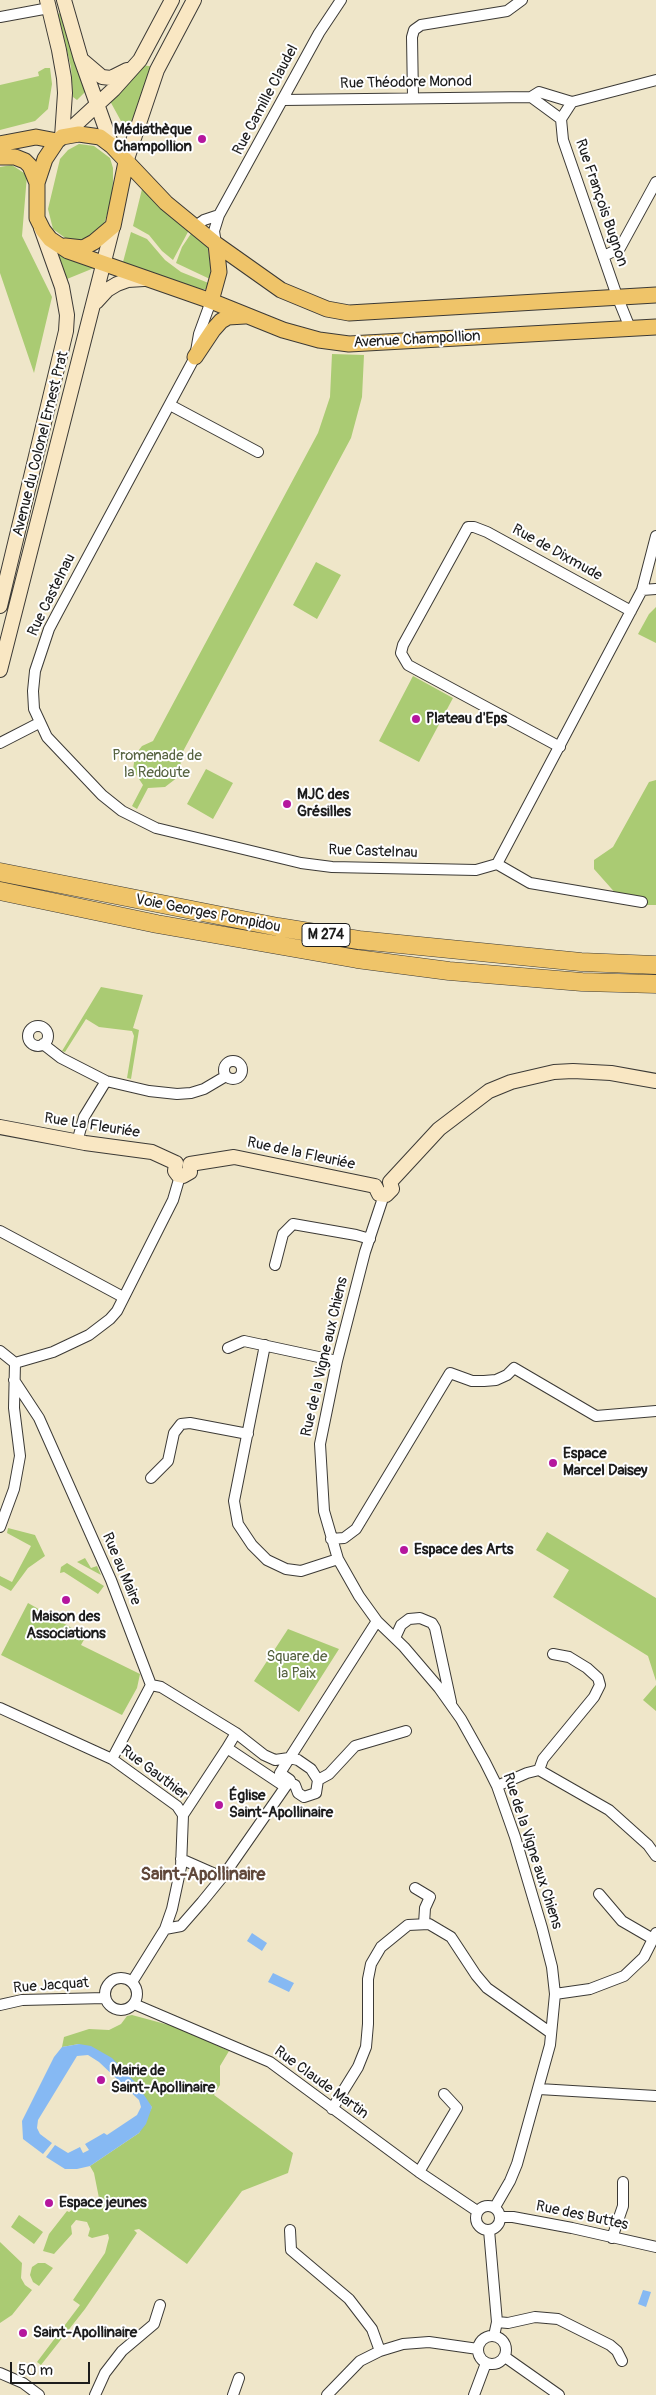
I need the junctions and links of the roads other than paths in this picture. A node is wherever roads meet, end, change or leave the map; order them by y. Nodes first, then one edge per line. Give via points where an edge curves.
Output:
1 (64, 0) edge
2 (172, 0) edge
3 (194, 0) edge
4 (342, 0) edge
5 (522, 0) edge
6 (48, 4) edge
7 (0, 17) edge
8 (81, 59) junction
9 (140, 60) junction
10 (656, 80) edge
11 (413, 97) junction
12 (531, 97) junction
13 (283, 100) junction
14 (572, 102) junction
15 (96, 105) junction
16 (561, 119) junction
17 (60, 139) junction
18 (0, 144) edge
19 (112, 146) junction
20 (0, 157) edge
21 (126, 162) junction
22 (656, 182) edge
23 (37, 183) junction
24 (219, 215) junction
25 (38, 218) junction
26 (113, 226) junction
27 (194, 227) junction
28 (216, 244) junction
29 (59, 245) junction
30 (604, 256) junction
31 (104, 264) junction
32 (144, 279) junction
33 (656, 295) edge
34 (617, 296) junction
35 (211, 302) junction
36 (91, 309) junction
37 (247, 316) junction
38 (656, 327) edge
39 (630, 328) junction
40 (195, 357) junction
41 (170, 405) junction
42 (258, 452) dead end
43 (656, 536) edge
44 (656, 589) edge
45 (642, 590) junction
46 (0, 606) edge
47 (631, 610) junction
48 (0, 670) edge
49 (39, 723) junction
50 (0, 743) edge
51 (560, 747) junction
52 (497, 864) junction
53 (0, 872) edge
54 (0, 891) edge
55 (642, 902) dead end
56 (656, 965) edge
57 (656, 984) edge
58 (43, 1044) dead end
59 (226, 1076) dead end
60 (106, 1080) junction
61 (656, 1081) edge
62 (0, 1127) edge
63 (76, 1142) junction
64 (182, 1168) junction
65 (380, 1191) junction
66 (0, 1231) edge
67 (370, 1239) junction
68 (275, 1265) dead end
69 (123, 1297) junction
70 (266, 1345) junction
71 (228, 1348) dead end
72 (0, 1351) edge
73 (337, 1361) junction
74 (15, 1363) junction
75 (14, 1380) junction
76 (656, 1411) edge
77 (248, 1434) junction
78 (151, 1478) dead end
79 (0, 1527) edge
80 (331, 1539) junction
81 (338, 1559) junction
82 (377, 1621) junction
83 (394, 1638) junction
84 (553, 1654) dead end
85 (152, 1686) junction
86 (451, 1705) junction
87 (0, 1708) edge
88 (406, 1731) dead end
89 (236, 1733) junction
90 (227, 1748) junction
91 (289, 1758) junction
92 (112, 1759) junction
93 (539, 1770) junction
94 (318, 1780) junction
95 (288, 1782) junction
96 (497, 1786) junction
97 (183, 1816) junction
98 (656, 1856) edge
99 (181, 1859) junction
100 (222, 1877) junction
101 (415, 1888) dead end
102 (599, 1894) dead end
103 (424, 1924) junction
104 (165, 1929) junction
105 (655, 1936) edge
106 (132, 1982) junction
107 (555, 1994) junction
108 (105, 1998) junction
109 (134, 2004) junction
110 (0, 2005) edge
111 (551, 2032) junction
112 (539, 2089) junction
113 (444, 2094) dead end
114 (656, 2096) edge
115 (332, 2109) junction
116 (419, 2172) junction
117 (622, 2182) dead end
118 (477, 2211) junction
119 (498, 2212) junction
120 (290, 2230) dead end
121 (489, 2230) junction
122 (612, 2238) junction
123 (656, 2247) edge
124 (160, 2305) dead end
125 (497, 2322) junction
126 (494, 2336) junction
127 (478, 2349) junction
128 (380, 2351) junction
129 (505, 2357) junction
130 (622, 2361) dead end
131 (486, 2363) junction
132 (0, 2373) edge
133 (239, 2378) dead end
134 (39, 2395) edge
135 (95, 2395) edge
136 (233, 2395) edge
137 (327, 2395) edge
138 (474, 2395) edge
139 (559, 2395) edge

1 - 8 main road
2 - 9 main road
3 - 21 main road via 157,70
4 - 13 street, Rue Camille Claudel via 319,33
5 - 11 street via 508,11 421,25 414,30
6 - 7 street
6 - 17 main road via 64,86
8 - 9 main road via 107,78 118,75
8 - 15 main road
9 - 15 main road
10 - 14 street
11 - 12 street, Rue Théodore Monod
11 - 13 street, Rue Théodore Monod
12 - 14 street, Rue Théodore Monod via 539,92
12 - 16 street
13 - 24 street, Rue Camille Claudel
14 - 16 street
15 - 17 main road
15 - 19 main road
16 - 30 street, Rue François Bugnon via 563,140
17 - 18 main road via 36,137
17 - 19 main road via 87,134 100,137
17 - 23 main road via 45,159
19 - 21 main road
20 - 23 main road via 15,156 25,161
21 - 26 main road
21 - 27 main road, Avenue Champollion
22 - 30 street via 620,248
23 - 25 main road
24 - 27 street
24 - 28 street, Rue Camille Claudel via 214,232
25 - 29 main road via 46,235
25 - 46 main road, Avenue du Colonel Ernest Prat via 62,287 67,314 66,331
26 - 29 main road via 83,248
26 - 31 main road, Avenue du Colonel Ernest Prat
27 - 28 main road, Avenue Champollion
28 - 34 main road, Avenue Champollion via 280,290 327,309 349,313
28 - 35 main road via 219,272
29 - 31 main road, Avenue Champollion
30 - 34 street, Rue François Bugnon
31 - 32 main road, Avenue Champollion
31 - 36 main road, Avenue du Colonel Ernest Prat
32 - 35 main road, Avenue Champollion
32 - 36 main road via 128,280 106,290
33 - 34 main road, Avenue Champollion
34 - 39 street
35 - 37 main road, Avenue Champollion
35 - 40 street, Rue Castelnau via 199,334
36 - 48 main road, Avenue du Colonel Ernest Prat
37 - 39 main road, Avenue Champollion via 300,335 349,344
37 - 40 main road via 228,317 221,321
38 - 39 main road, Avenue Champollion
40 - 41 street, Rue Castelnau
41 - 42 street
41 - 49 street, Rue Castelnau via 49,629 33,691
43 - 45 street
44 - 45 street
45 - 47 street
47 - 51 street
47 - 51 street, Rue de Dixmude via 474,527 468,528 403,645 401,653 408,665
49 - 50 street
49 - 52 street, Rue Castelnau via 58,750 108,800 156,828 270,857 332,867 476,870
51 - 52 street
52 - 55 street via 530,883
53 - 56 highway, Voie Georges Pompidou / M 274 via 268,926 359,940 562,960
54 - 57 highway, Voie Georges Pompidou / M 274 via 157,924 357,959 582,982
58 - 60 street via 61,1058
59 - 60 street via 204,1089 177,1094
60 - 63 street via 84,1117
61 - 65 main road via 611,1073 554,1072 489,1091 446,1124 390,1182 380,1180
62 - 63 main road, Rue La Fleuriée
63 - 64 main road, Rue La Fleuriée via 152,1152
64 - 65 main road, Rue de la Fleuriée via 234,1156
64 - 69 street via 173,1200
65 - 67 street, Rue de la Vigne aux Chiens
66 - 69 street
67 - 68 street via 293,1224 283,1234
67 - 73 street, Rue de la Vigne aux Chiens
69 - 74 street via 110,1319 96,1331 53,1352
70 - 71 street via 244,1341
70 - 73 street
70 - 77 street
72 - 74 street
73 - 80 street, Rue de la Vigne aux Chiens via 320,1444 324,1511
74 - 75 street
75 - 79 street via 20,1456 14,1489
75 - 85 street, Rue au Maire via 39,1418 111,1580
76 - 80 street via 596,1416 514,1368 496,1380 484,1381 472,1381 450,1373 356,1529 344,1538
77 - 78 street via 190,1422 181,1424 174,1433 168,1461
77 - 81 street via 234,1501 238,1524 252,1545 267,1560 286,1569 302,1571
80 - 81 street, Rue de la Vigne aux Chiens
81 - 82 street, Rue de la Vigne aux Chiens
82 - 83 street, Rue de la Vigne aux Chiens
82 - 91 street
83 - 86 street, Rue de la Vigne aux Chiens
83 - 86 street via 409,1619 420,1618 432,1623
84 - 93 street via 569,1657 587,1668 598,1678 600,1685 594,1697 543,1759
85 - 89 street via 161,1687
85 - 92 street
86 - 96 street, Rue de la Vigne aux Chiens
87 - 92 street, Rue Gauthier
88 - 94 street via 355,1746 329,1774
89 - 90 street
89 - 91 street via 264,1755 276,1760
90 - 95 street via 281,1784
90 - 97 street
91 - 94 street via 298,1760
91 - 95 street via 280,1772 290,1780
92 - 97 street, Rue Gauthier via 177,1806
93 - 96 street
93 - 98 street via 609,1810
94 - 95 street via 316,1793 304,1797
95 - 100 street
96 - 107 street, Rue de la Vigne aux Chiens via 542,1928
97 - 99 street, Rue Gauthier
99 - 100 street
99 - 104 street, Rue Gauthier via 178,1887
100 - 104 street via 181,1926
101 - 103 street via 430,1897
102 - 105 street via 622,1921
103 - 111 street via 450,1937 487,1988
103 - 115 street via 408,1925 390,1938 371,1964 366,2047 358,2068
104 - 106 street, Rue Gauthier
105 - 107 street via 640,1962 624,1976 590,1989
106 - 108 street via 122,1978 112,1980 106,1987
106 - 109 street via 137,1995
107 - 111 street, Rue de la Vigne aux Chiens
108 - 109 street via 110,2006 119,2010
108 - 110 street, Rue Jacquat via 22,2000
109 - 115 street, Rue Claude Martin via 270,2062
111 - 112 street, Rue de la Vigne aux Chiens
112 - 114 street
112 - 119 street, Rue de la Vigne aux Chiens
113 - 116 street via 457,2108
115 - 116 street, Rue Claude Martin
116 - 118 street, Rue Claude Martin
117 - 122 street via 623,2206
118 - 119 street via 483,2206
118 - 121 street via 476,2222
119 - 121 street via 496,2227
119 - 122 street, Rue des Buttes
120 - 128 street via 290,2250 349,2299 372,2329
121 - 125 street
122 - 123 street, Rue des Buttes
124 - 135 street via 154,2324 122,2351 105,2373
125 - 126 street
125 - 130 street via 535,2317 558,2319 610,2345
126 - 127 street via 485,2338
126 - 129 street via 505,2344
127 - 128 street via 429,2342 403,2344
127 - 131 street
128 - 137 street via 360,2361
129 - 131 street via 495,2364
129 - 139 street
131 - 138 street
132 - 134 street
133 - 136 street

